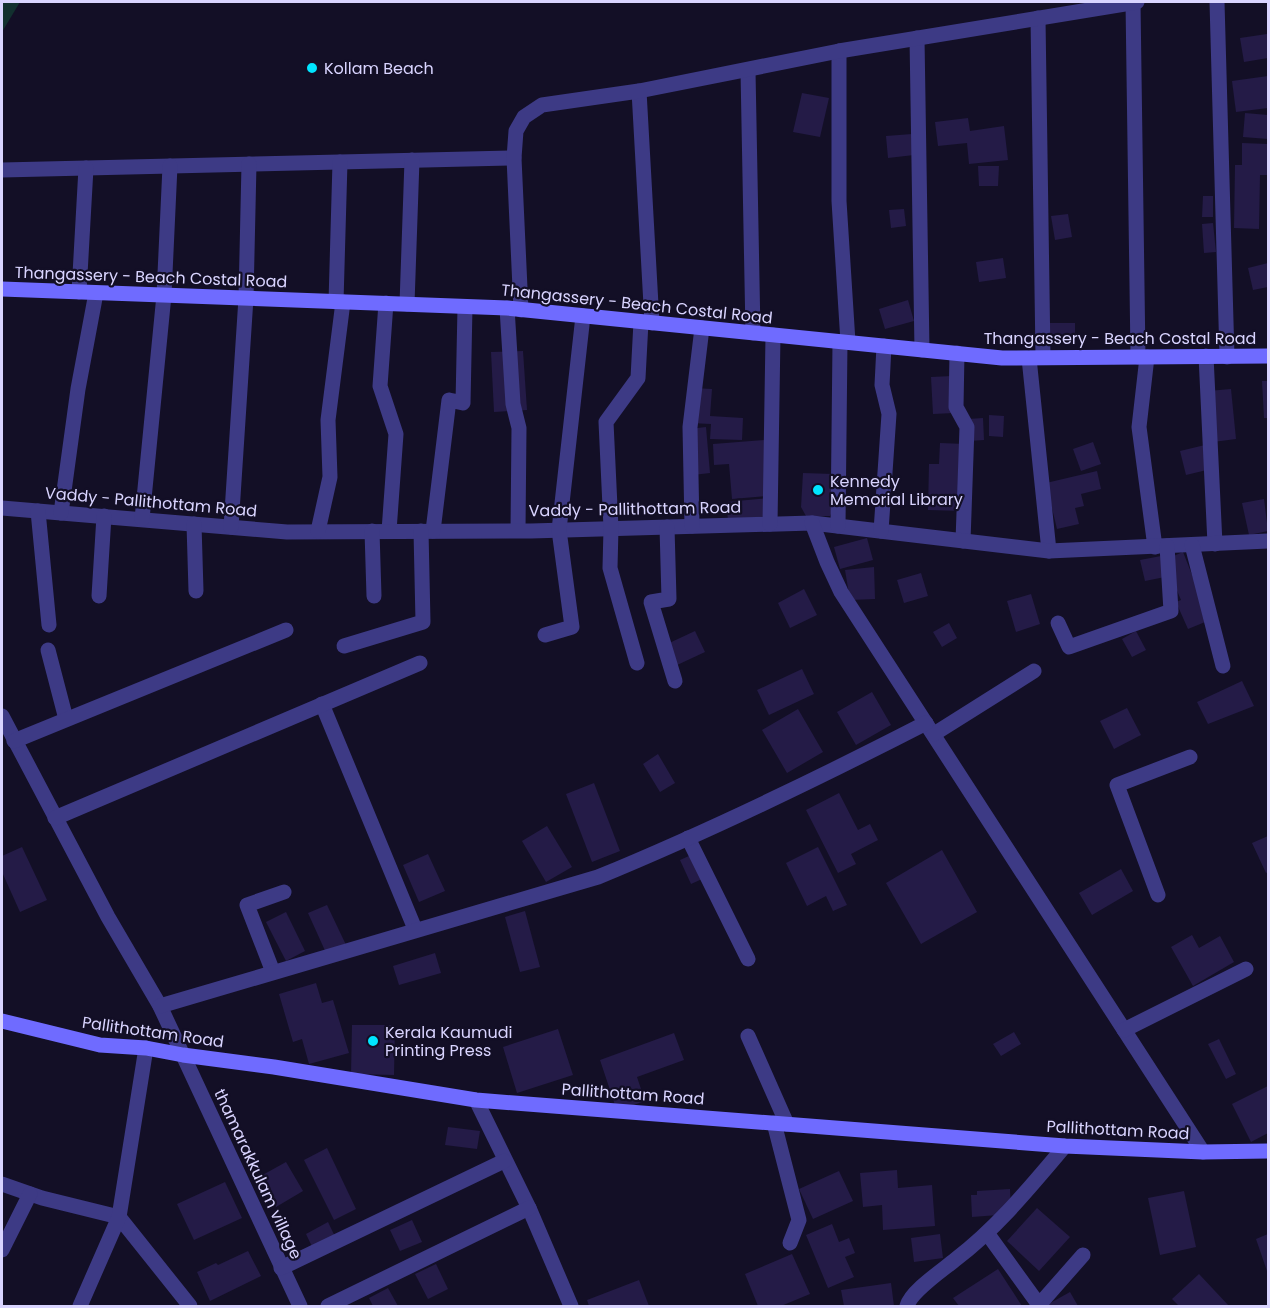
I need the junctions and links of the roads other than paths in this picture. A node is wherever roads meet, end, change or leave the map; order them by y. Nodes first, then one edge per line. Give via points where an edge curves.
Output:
1 (1135, 2) edge
2 (1217, 2) edge
3 (1038, 18) junction
4 (917, 38) junction
5 (839, 51) junction
6 (748, 71) junction
7 (639, 91) junction
8 (514, 158) junction
9 (412, 160) junction
10 (340, 162) junction
11 (249, 164) junction
12 (170, 166) junction
13 (86, 168) junction
14 (2, 170) edge
15 (2, 289) edge
16 (79, 292) junction
17 (96, 293) junction
18 (164, 295) junction
19 (246, 298) junction
20 (340, 302) junction
21 (386, 303) junction
22 (407, 304) junction
23 (465, 306) junction
24 (514, 309) junction
25 (583, 316) junction
26 (647, 322) junction
27 (702, 328) junction
28 (753, 333) junction
29 (773, 335) junction
30 (844, 342) junction
31 (884, 346) junction
32 (922, 350) junction
33 (957, 353) junction
34 (1206, 356) junction
35 (1269, 356) edge
36 (1143, 357) junction
37 (1227, 357) junction
38 (1036, 358) junction
39 (2, 508) edge
40 (38, 511) junction
41 (60, 513) junction
42 (104, 516) junction
43 (142, 519) junction
44 (812, 523) junction
45 (194, 524) junction
46 (770, 524) junction
47 (692, 526) junction
48 (838, 526) junction
49 (231, 527) junction
50 (667, 527) junction
51 (611, 528) junction
52 (518, 530) junction
53 (559, 530) junction
54 (318, 531) junction
55 (372, 531) junction
56 (389, 531) junction
57 (427, 531) junction
58 (881, 531) junction
59 (963, 541) junction
60 (1269, 542) edge
61 (1215, 544) junction
62 (1192, 545) junction
63 (1161, 546) junction
64 (1049, 551) junction
65 (196, 591) dead end
66 (99, 596) dead end
67 (374, 597) dead end
68 (1058, 623) dead end
69 (49, 625) dead end
70 (286, 630) dead end
71 (545, 635) dead end
72 (344, 646) dead end
73 (48, 650) dead end
74 (420, 663) dead end
75 (637, 663) dead end
76 (1223, 666) dead end
77 (1034, 671) dead end
78 (675, 681) dead end
79 (322, 704) junction
80 (2, 716) edge
81 (66, 719) junction
82 (930, 728) junction
83 (14, 741) junction
84 (1190, 757) dead end
85 (55, 818) junction
86 (688, 838) junction
87 (284, 892) dead end
88 (1158, 895) dead end
89 (415, 929) junction
90 (748, 959) dead end
91 (1246, 969) dead end
92 (273, 972) junction
93 (160, 1006) junction
94 (2, 1021) edge
95 (1124, 1030) junction
96 (748, 1036) dead end
97 (146, 1047) junction
98 (183, 1055) junction
99 (476, 1100) junction
100 (781, 1124) junction
101 (1065, 1146) junction
102 (1269, 1151) edge
103 (1203, 1152) junction
104 (504, 1161) junction
105 (2, 1184) edge
106 (30, 1194) junction
107 (529, 1208) junction
108 (119, 1217) junction
109 (987, 1233) junction
110 (790, 1244) dead end
111 (2, 1250) edge
112 (1083, 1255) dead end
113 (281, 1268) junction
114 (80, 1306) edge
115 (190, 1306) edge
116 (300, 1306) edge
117 (328, 1306) edge
118 (571, 1306) edge
119 (907, 1306) edge

1 - 3 street
1 - 36 street
2 - 37 street
3 - 4 street
3 - 38 street
4 - 5 street
4 - 32 street
5 - 6 street
5 - 30 street
6 - 7 street
6 - 28 street
7 - 8 street via 542,105 524,117 516,131
7 - 26 street
8 - 9 street
8 - 24 street
9 - 10 street
9 - 22 street
10 - 11 street
10 - 20 street
11 - 12 street
11 - 19 street
12 - 13 street
12 - 18 street
13 - 14 street
13 - 16 street
15 - 16 street, Thangassery - Beach Costal Road
16 - 17 street, Thangassery - Beach Costal Road
17 - 18 street, Thangassery - Beach Costal Road
17 - 41 street
18 - 19 street, Thangassery - Beach Costal Road
18 - 43 street
19 - 20 street, Thangassery - Beach Costal Road
19 - 49 street
20 - 21 street, Thangassery - Beach Costal Road
20 - 54 street via 328,420 330,477
21 - 22 street, Thangassery - Beach Costal Road
21 - 56 street via 380,386 396,434
22 - 23 street, Thangassery - Beach Costal Road
23 - 24 street, Thangassery - Beach Costal Road
23 - 57 street via 464,403 449,400
24 - 25 street, Thangassery - Beach Costal Road
24 - 52 street
25 - 26 street, Thangassery - Beach Costal Road
25 - 53 street
26 - 27 street, Thangassery - Beach Costal Road
26 - 51 street via 639,378 606,422
27 - 28 street, Thangassery - Beach Costal Road
27 - 47 street via 690,427
28 - 29 street, Thangassery - Beach Costal Road
29 - 30 street, Thangassery - Beach Costal Road
29 - 46 street
30 - 31 street, Thangassery - Beach Costal Road
30 - 48 street
31 - 32 street, Thangassery - Beach Costal Road
31 - 58 street via 882,385 889,414
32 - 33 street, Thangassery - Beach Costal Road
33 - 38 street, Thangassery - Beach Costal Road
33 - 59 street via 956,407 967,427
34 - 36 street, Thangassery - Beach Costal Road
34 - 37 street, Thangassery - Beach Costal Road
34 - 61 street
35 - 37 street, Thangassery - Beach Costal Road
36 - 38 street, Thangassery - Beach Costal Road
36 - 63 street via 1139,427
38 - 64 street
39 - 40 street, Vaddy - Pallithottam Road
40 - 41 street, Vaddy - Pallithottam Road
40 - 69 street
41 - 42 street, Vaddy - Pallithottam Road
42 - 43 street, Vaddy - Pallithottam Road
42 - 66 street
43 - 45 street, Vaddy - Pallithottam Road
44 - 46 street, Vaddy - Pallithottam Road
44 - 48 street, Vaddy - Pallithottam Road
44 - 82 street via 841,592
45 - 49 street, Vaddy - Pallithottam Road
45 - 65 street
46 - 47 street, Vaddy - Pallithottam Road
47 - 50 street, Vaddy - Pallithottam Road
48 - 58 street, Vaddy - Pallithottam Road
49 - 54 street, Vaddy - Pallithottam Road
50 - 51 street, Vaddy - Pallithottam Road
50 - 78 street via 669,599 651,602
51 - 53 street, Vaddy - Pallithottam Road
51 - 75 street via 609,568
52 - 53 street, Vaddy - Pallithottam Road
52 - 57 street, Vaddy - Pallithottam Road
53 - 71 street via 572,627
54 - 55 street, Vaddy - Pallithottam Road
55 - 56 street, Vaddy - Pallithottam Road
55 - 67 street
56 - 57 street, Vaddy - Pallithottam Road
57 - 72 street via 423,622
58 - 59 street, Vaddy - Pallithottam Road
59 - 64 street, Vaddy - Pallithottam Road
60 - 61 street, Vaddy - Pallithottam Road
61 - 62 street, Vaddy - Pallithottam Road
62 - 63 street, Vaddy - Pallithottam Road
62 - 76 street
63 - 64 street, Vaddy - Pallithottam Road
63 - 68 street via 1171,611 1069,647
70 - 81 street
73 - 81 street
74 - 79 street
77 - 82 street
79 - 85 street
79 - 89 street
80 - 83 street, thamarakkulam village
81 - 83 street
82 - 86 street
82 - 95 street
83 - 85 street, thamarakkulam village
84 - 88 street via 1117,784
85 - 93 street, thamarakkulam village
86 - 89 street via 598,877
86 - 90 street
87 - 92 street via 247,905
89 - 92 street
91 - 95 street
92 - 93 street
93 - 98 street, thamarakkulam village
94 - 97 street, Pallithottam Road via 100,1045
95 - 103 street
96 - 100 street
97 - 98 street, Pallithottam Road
97 - 108 street
98 - 99 street, Pallithottam Road
98 - 113 street, thamarakkulam village
99 - 100 street, Pallithottam Road
99 - 104 street
100 - 101 street, Pallithottam Road
100 - 110 street via 798,1220
101 - 103 street, Pallithottam Road
101 - 109 street
102 - 103 street, Pallithottam Road
104 - 107 street
104 - 113 street
105 - 106 street
106 - 108 street
106 - 111 street
107 - 117 street
107 - 118 street
108 - 114 street
108 - 115 street
109 - 112 street via 1039,1305
109 - 119 street via 908,1300
113 - 116 street, thamarakkulam village

